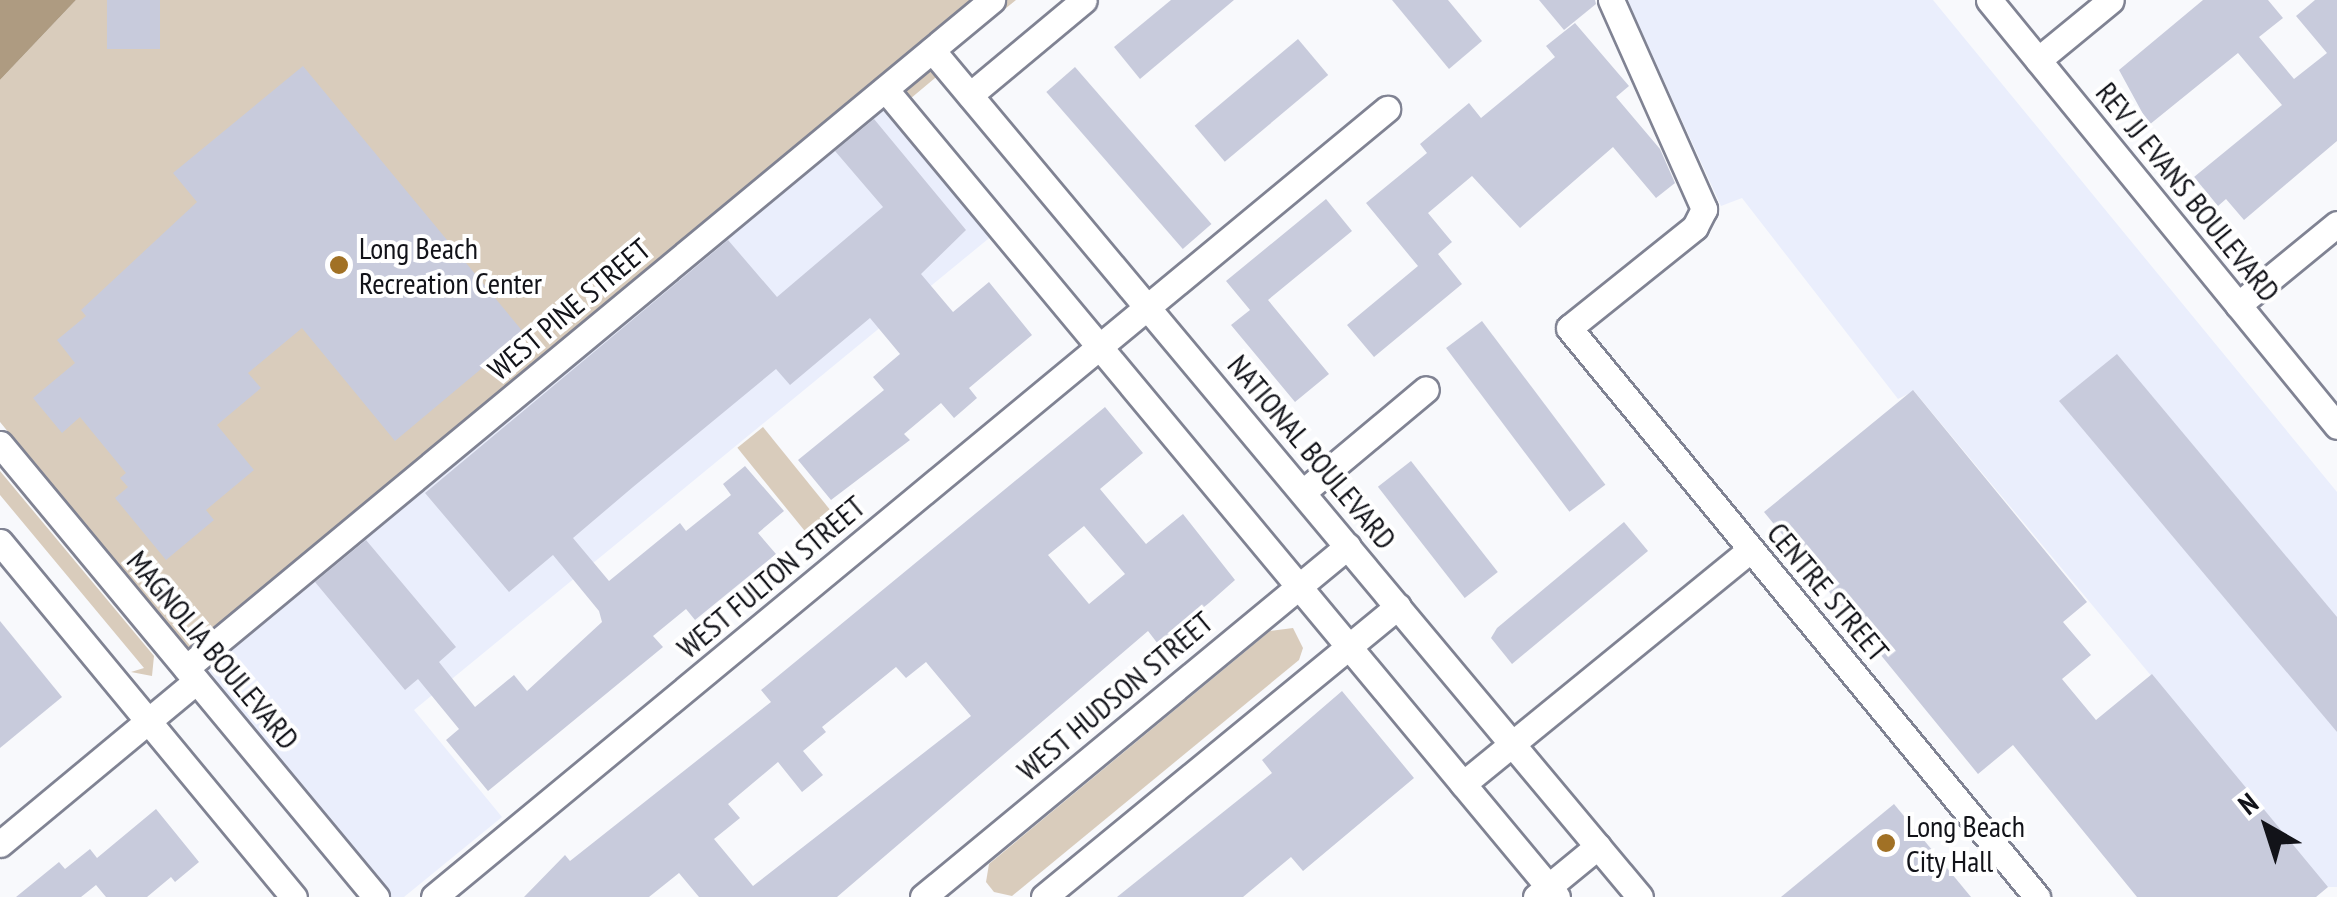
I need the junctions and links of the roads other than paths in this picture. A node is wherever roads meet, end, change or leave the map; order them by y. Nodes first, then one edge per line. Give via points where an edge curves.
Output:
1 (992, 0) edge
2 (1084, 0) edge
3 (1611, 0) edge
4 (1989, 0) edge
5 (2111, 0) edge
6 (932, 50) junction
7 (2038, 60) junction
8 (885, 89) junction
9 (970, 95) junction
10 (1387, 109) dead end
11 (2337, 224) edge
12 (2238, 305) junction
13 (1149, 306) junction
14 (1099, 347) junction
15 (1426, 389) dead end
16 (2337, 426) edge
17 (0, 444) edge
18 (1303, 492) junction
19 (0, 542) edge
20 (1348, 546) junction
21 (1750, 550) junction
22 (1298, 587) junction
23 (1398, 606) junction
24 (1348, 646) junction
25 (191, 674) junction
26 (148, 721) junction
27 (1513, 744) junction
28 (1463, 784) junction
29 (0, 844) edge
30 (1598, 846) junction
31 (2027, 893) edge
32 (1547, 894) edge
33 (294, 897) edge
34 (376, 897) edge
35 (434, 897) edge
36 (923, 897) edge
37 (1044, 897) edge
38 (1640, 897) edge

1 - 6 street, WEST PINE STREET
2 - 9 street
3 - 21 street, CENTRE STREET via 1704,209 1695,228 1569,328
4 - 7 street, REV JJ EVANS BOULEVARD
5 - 7 street
6 - 8 street, WEST PINE STREET
6 - 9 street, NATIONAL BOULEVARD
7 - 12 street, REV JJ EVANS BOULEVARD
8 - 14 street
8 - 25 street, WEST PINE STREET
9 - 13 street, NATIONAL BOULEVARD
10 - 13 street, WEST FULTON STREET
11 - 12 street
12 - 16 street, REV JJ EVANS BOULEVARD
13 - 14 street, WEST FULTON STREET
13 - 18 street, NATIONAL BOULEVARD
14 - 22 street
14 - 35 street, WEST FULTON STREET
15 - 18 street
17 - 25 street, MAGNOLIA BOULEVARD
18 - 20 street, NATIONAL BOULEVARD
19 - 26 street
20 - 22 street, WEST HUDSON STREET
20 - 23 street, NATIONAL BOULEVARD
21 - 27 street
21 - 31 street, CENTRE STREET
22 - 24 street
22 - 36 street, WEST HUDSON STREET
23 - 24 street
23 - 27 street, NATIONAL BOULEVARD
24 - 28 street
24 - 37 street
25 - 26 street, WEST PINE STREET
25 - 34 street, MAGNOLIA BOULEVARD
26 - 29 street, WEST PINE STREET
26 - 33 street
27 - 28 street
27 - 30 street, NATIONAL BOULEVARD
28 - 32 street
30 - 32 street
30 - 38 street, NATIONAL BOULEVARD

